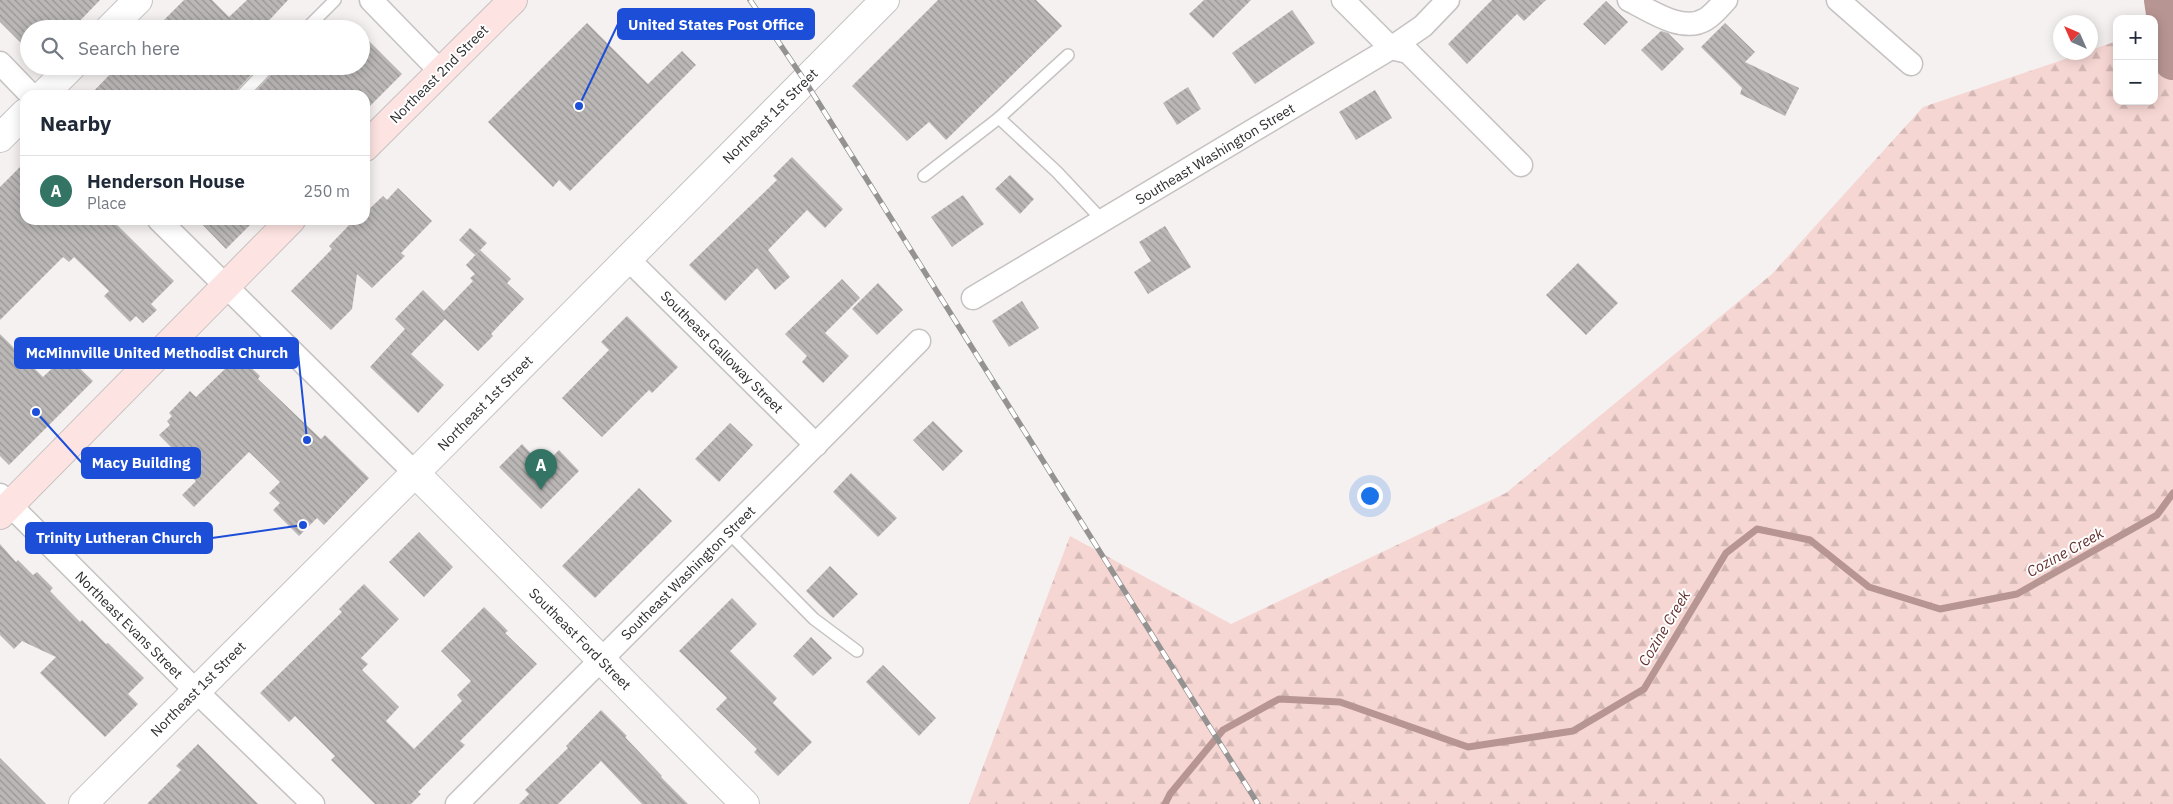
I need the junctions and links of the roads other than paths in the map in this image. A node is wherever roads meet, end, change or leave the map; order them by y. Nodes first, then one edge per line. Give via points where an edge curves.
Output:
1 (138, 0) edge
2 (334, 0) edge
3 (371, 0) edge
4 (513, 0) edge
5 (1343, 0) edge
6 (1448, 0) edge
7 (1629, 0) edge
8 (1726, 0) edge
9 (1838, 0) edge
10 (880, 2) edge
11 (118, 20) edge
12 (315, 20) edge
13 (1391, 48) junction
14 (1068, 55) dead end
15 (0, 63) edge
16 (1911, 64) dead end
17 (441, 72) junction
18 (63, 75) edge
19 (261, 75) edge
20 (26, 90) edge
21 (49, 90) edge
22 (247, 90) edge
23 (1000, 118) junction
24 (20, 119) edge
25 (0, 138) edge
26 (370, 142) edge
27 (1521, 165) dead end
28 (924, 176) dead end
29 (1104, 221) junction
30 (164, 225) edge
31 (286, 225) edge
32 (628, 259) junction
33 (225, 285) junction
34 (973, 298) dead end
35 (919, 341) dead end
36 (816, 445) junction
37 (415, 474) junction
38 (3, 505) edge
39 (728, 532) junction
40 (857, 650) dead end
41 (601, 660) junction
42 (195, 690) junction
43 (83, 804) edge
44 (313, 804) edge
45 (457, 804) edge
46 (745, 804) edge

1 - 11 street
2 - 12 lane
3 - 17 street
4 - 17 main road, Northeast 2nd Street
5 - 13 street
6 - 13 street, Southeast Washington Street via 1423,26
7 - 8 street via 1661,16 1692,25 1706,20
9 - 16 street
10 - 32 street, Northeast 1st Street
13 - 27 street via 1408,52
13 - 29 street, Southeast Washington Street
14 - 23 lane
15 - 20 street
17 - 26 main road, Northeast 2nd Street
18 - 21 street
19 - 22 lane
23 - 28 lane
23 - 29 lane
24 - 25 street
29 - 34 street, Southeast Washington Street
30 - 33 street
31 - 33 main road
32 - 36 street, Southeast Galloway Street
32 - 37 street, Northeast 1st Street
33 - 37 street
33 - 38 main road
35 - 36 street, Southeast Washington Street
36 - 39 street, Southeast Washington Street
37 - 41 street, Southeast Ford Street
37 - 42 street, Northeast 1st Street
38 - 42 street, Northeast Evans Street
39 - 40 lane via 814,619
39 - 41 street, Southeast Washington Street
41 - 45 street, Southeast Washington Street
41 - 46 street, Southeast Ford Street
42 - 43 street, Northeast 1st Street
42 - 44 street, Northeast Evans Street

